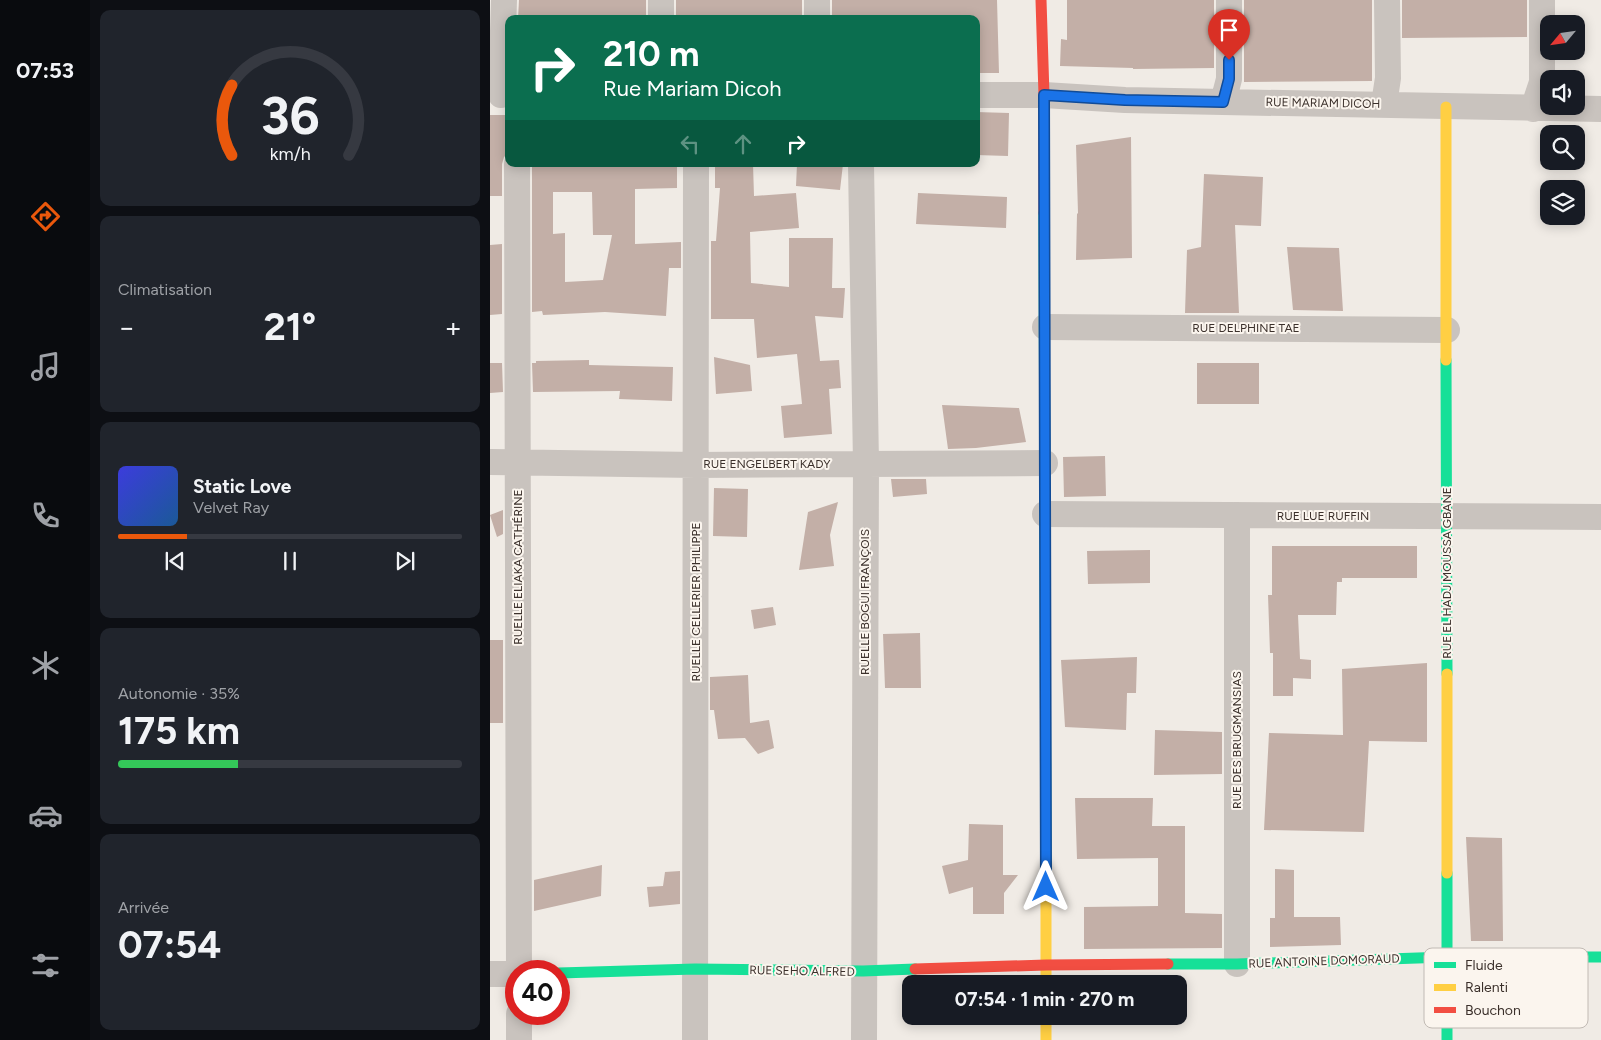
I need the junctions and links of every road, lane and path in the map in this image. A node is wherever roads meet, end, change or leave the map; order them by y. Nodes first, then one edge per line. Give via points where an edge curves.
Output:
1 (504, 0) edge
2 (661, 0) edge
3 (817, 0) edge
4 (1041, 0) edge
5 (1229, 0) edge
6 (1387, 0) edge
7 (1542, 0) edge
8 (661, 15) edge
9 (817, 15) edge
10 (500, 95) edge
11 (1044, 95) junction
12 (980, 96) edge
13 (1223, 102) junction
14 (1384, 104) junction
15 (1446, 107) junction
16 (1533, 109) junction
17 (1601, 109) edge
18 (517, 167) edge
19 (696, 167) edge
20 (861, 167) edge
21 (1045, 327) junction
22 (1447, 330) junction
23 (490, 462) edge
24 (518, 462) junction
25 (1044, 463) junction
26 (696, 464) junction
27 (866, 464) junction
28 (1046, 514) junction
29 (1237, 515) junction
30 (1447, 516) junction
31 (1601, 517) edge
32 (1447, 948) edge
33 (1588, 957) edge
34 (1601, 957) edge
35 (1424, 958) edge
36 (519, 960) edge
37 (1237, 964) junction
38 (1046, 966) junction
39 (695, 969) junction
40 (863, 971) junction
41 (570, 973) edge
42 (490, 974) edge
43 (505, 974) edge
44 (1046, 975) edge
45 (519, 1025) edge
46 (1046, 1025) edge
47 (519, 1040) edge
48 (695, 1040) edge
49 (864, 1040) edge
50 (1046, 1040) edge

1 - 10 street
2 - 8 street
3 - 9 street
4 - 11 street
5 - 13 street via 1229,79
6 - 14 street via 1388,78
7 - 16 street via 1542,82
11 - 12 street, RUE MARIAM DICOH
11 - 13 street, RUE MARIAM DICOH
11 - 21 street
13 - 14 street, RUE MARIAM DICOH
14 - 15 street, RUE MARIAM DICOH
15 - 16 street, RUE MARIAM DICOH
15 - 22 street, RUE EL HADJ MOUSSA GBANE
16 - 17 street, RUE MARIAM DICOH
18 - 24 street, RUELLE ELIAKA CATHÉRINE
19 - 26 street, RUELLE CELLERIER PHILIPPE
20 - 27 street, RUELLE BOGUI FRANÇOIS
21 - 22 street, RUE DELPHINE TAE
21 - 25 street
22 - 30 street, RUE EL HADJ MOUSSA GBANE
23 - 24 street, RUE ENGELBERT KADY
24 - 26 street, RUE ENGELBERT KADY
24 - 36 street, RUELLE ELIAKA CATHÉRINE
25 - 27 street, RUE ENGELBERT KADY
25 - 28 street
26 - 27 street, RUE ENGELBERT KADY
26 - 39 street, RUELLE CELLERIER PHILIPPE
27 - 40 street, RUELLE BOGUI FRANÇOIS
28 - 29 street, RUE LUE RUFFIN
28 - 38 street
29 - 30 street, RUE LUE RUFFIN
29 - 37 street, RUE DES BRUGMANSIAS
30 - 31 street, RUE LUE RUFFIN
30 - 32 street, RUE EL HADJ MOUSSA GBANE
33 - 34 street, RUE ANTOINE DOMORAUD
35 - 37 street, RUE ANTOINE DOMORAUD
37 - 38 street, RUE ANTOINE DOMORAUD
38 - 40 street, RUE SEHO ALFRED
38 - 44 street
39 - 40 street, RUE SEHO ALFRED
39 - 41 street, RUE SEHO ALFRED
39 - 48 street, RUELLE CELLERIER PHILIPPE
40 - 49 street, RUELLE BOGUI FRANÇOIS
42 - 43 street
45 - 47 street
46 - 50 street

